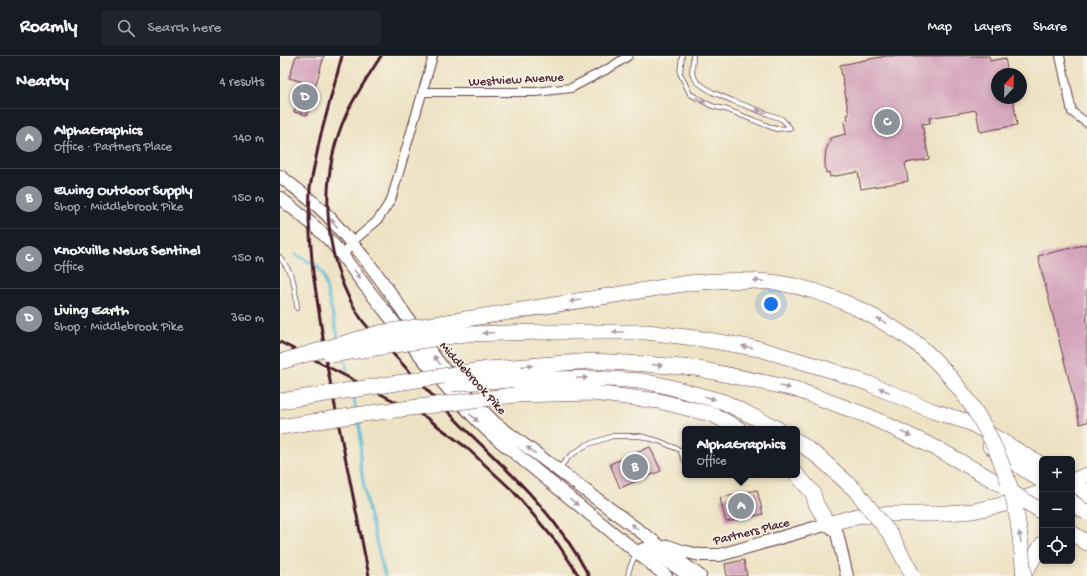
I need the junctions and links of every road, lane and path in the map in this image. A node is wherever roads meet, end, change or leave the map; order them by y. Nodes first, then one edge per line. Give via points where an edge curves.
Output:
1 (433, 56) edge
2 (628, 56) edge
3 (682, 56) edge
4 (693, 56) edge
5 (1060, 56) edge
6 (422, 92) junction
7 (1087, 123) edge
8 (280, 176) edge
9 (280, 198) edge
10 (351, 243) junction
11 (344, 256) junction
12 (280, 257) edge
13 (297, 308) dead end
14 (280, 362) edge
15 (488, 375) junction
16 (280, 401) edge
17 (734, 426) edge
18 (772, 426) edge
19 (280, 427) edge
20 (800, 443) edge
21 (682, 455) edge
22 (557, 469) junction
23 (1038, 473) edge
24 (1087, 475) edge
25 (800, 478) edge
26 (549, 481) junction
27 (1075, 481) edge
28 (1075, 484) edge
29 (1087, 492) edge
30 (1039, 493) edge
31 (1087, 498) edge
32 (1075, 504) edge
33 (1075, 507) edge
34 (1039, 510) edge
35 (1087, 513) edge
36 (828, 524) junction
37 (652, 540) junction
38 (1039, 549) edge
39 (637, 552) junction
40 (628, 576) edge
41 (666, 576) edge
42 (689, 576) edge
43 (700, 576) edge
44 (848, 576) edge
45 (913, 576) edge
46 (1024, 576) edge

1 - 6 street
2 - 6 street, Westview Avenue via 571,88 528,92
3 -> 4 lane via 680,73 690,94 712,106 776,129 790,128 782,119 712,92 697,82 692,73
5 - 7 street via 1072,112
6 - 10 street via 391,200 377,221
10 -> 8 main road, Middlebrook Pike via 328,216
9 - 11 main road, Middlebrook Pike via 317,228
10 - 11 street
22 -> 10 main road, Middlebrook Pike via 495,423 469,397 443,368 373,269
11 -> 26 main road, Middlebrook Pike via 430,368 469,413
12 - 13 lane via 291,272
23 -> 14 highway, bridge via 933,411 870,384 760,349 702,339 647,332 465,334
46 -> 14 highway, bridge via 1021,541 1004,471 992,441 966,396 915,342 863,310 805,288 748,280 689,283 379,333
15 - 16 highway, bridge via 343,391
15 -> 18 highway via 643,381 724,402
15 -> 34 highway, bridge via 592,360 695,368 795,389 868,416 938,450 1000,484
17 - 19 highway, bridge via 714,415 659,401 593,394 514,395
20 - 45 highway, bridge via 856,491 890,535
21 - 22 lane via 680,450 659,441 640,436 613,436 586,445
22 - 26 main road
37 -> 22 main road, Middlebrook Pike
24 - 27 highway
25 - 36 highway via 813,493 816,504
26 -> 39 main road, Middlebrook Pike
28 - 29 highway
30 - 36 highway via 1011,503 972,511 857,516
31 - 33 highway
32 - 35 highway, bridge
36 - 37 main road, Partners Place via 720,555 700,555
36 - 44 main road via 837,533
37 - 39 lane
37 - 43 main road, Middlebrook Pike
38 - 46 highway
39 - 40 lane
39 - 41 main road, Middlebrook Pike
39 - 42 main road via 649,549

